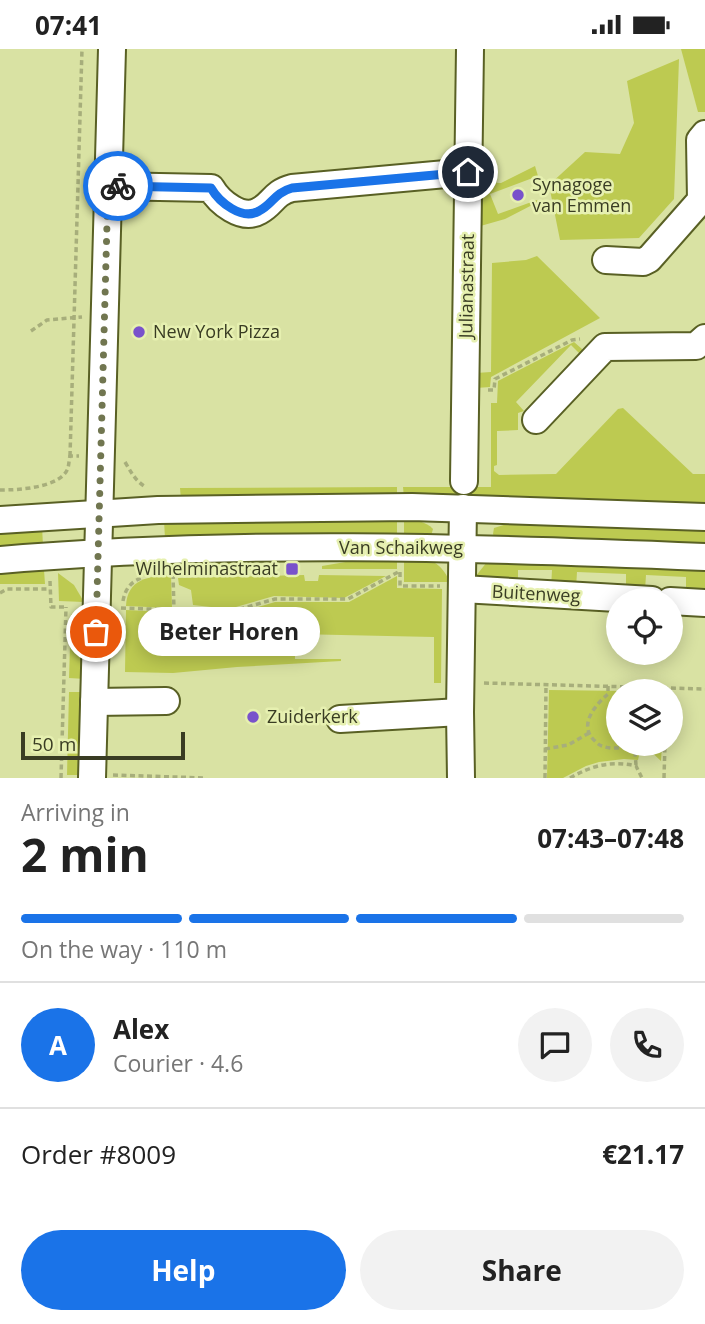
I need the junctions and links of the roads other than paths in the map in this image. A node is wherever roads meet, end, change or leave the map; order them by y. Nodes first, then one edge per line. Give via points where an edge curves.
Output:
1 (112, 49) edge
2 (470, 49) edge
3 (705, 134) edge
4 (468, 172) junction
5 (108, 186) junction
6 (606, 260) dead end
7 (705, 338) edge
8 (536, 420) dead end
9 (464, 481) dead end
10 (463, 508) junction
11 (99, 513) junction
12 (705, 517) edge
13 (0, 520) edge
14 (463, 548) junction
15 (97, 552) junction
16 (705, 557) edge
17 (0, 561) edge
18 (462, 589) junction
19 (606, 597) edge
20 (683, 602) edge
21 (705, 603) edge
22 (166, 701) dead end
23 (94, 702) junction
24 (460, 712) junction
25 (340, 719) dead end
26 (92, 776) edge
27 (461, 778) edge

1 - 5 street
2 - 4 street, Julianastraat
3 - 6 street via 700,140 701,200 649,259
4 - 5 street via 292,188 281,191 254,213 226,205 211,188
4 - 9 street, Julianastraat
5 - 11 street
7 - 8 street via 696,346 605,347
10 - 11 street
10 - 12 street
10 - 14 street
11 - 13 street
11 - 15 street
14 - 15 street, Van Schaikweg
14 - 16 street, Van Schaikweg
14 - 18 street
15 - 17 street, Van Schaikweg
15 - 23 street
18 - 19 street, Buitenweg
18 - 24 street
20 - 21 street
22 - 23 street
23 - 26 street
24 - 25 street
24 - 27 street

